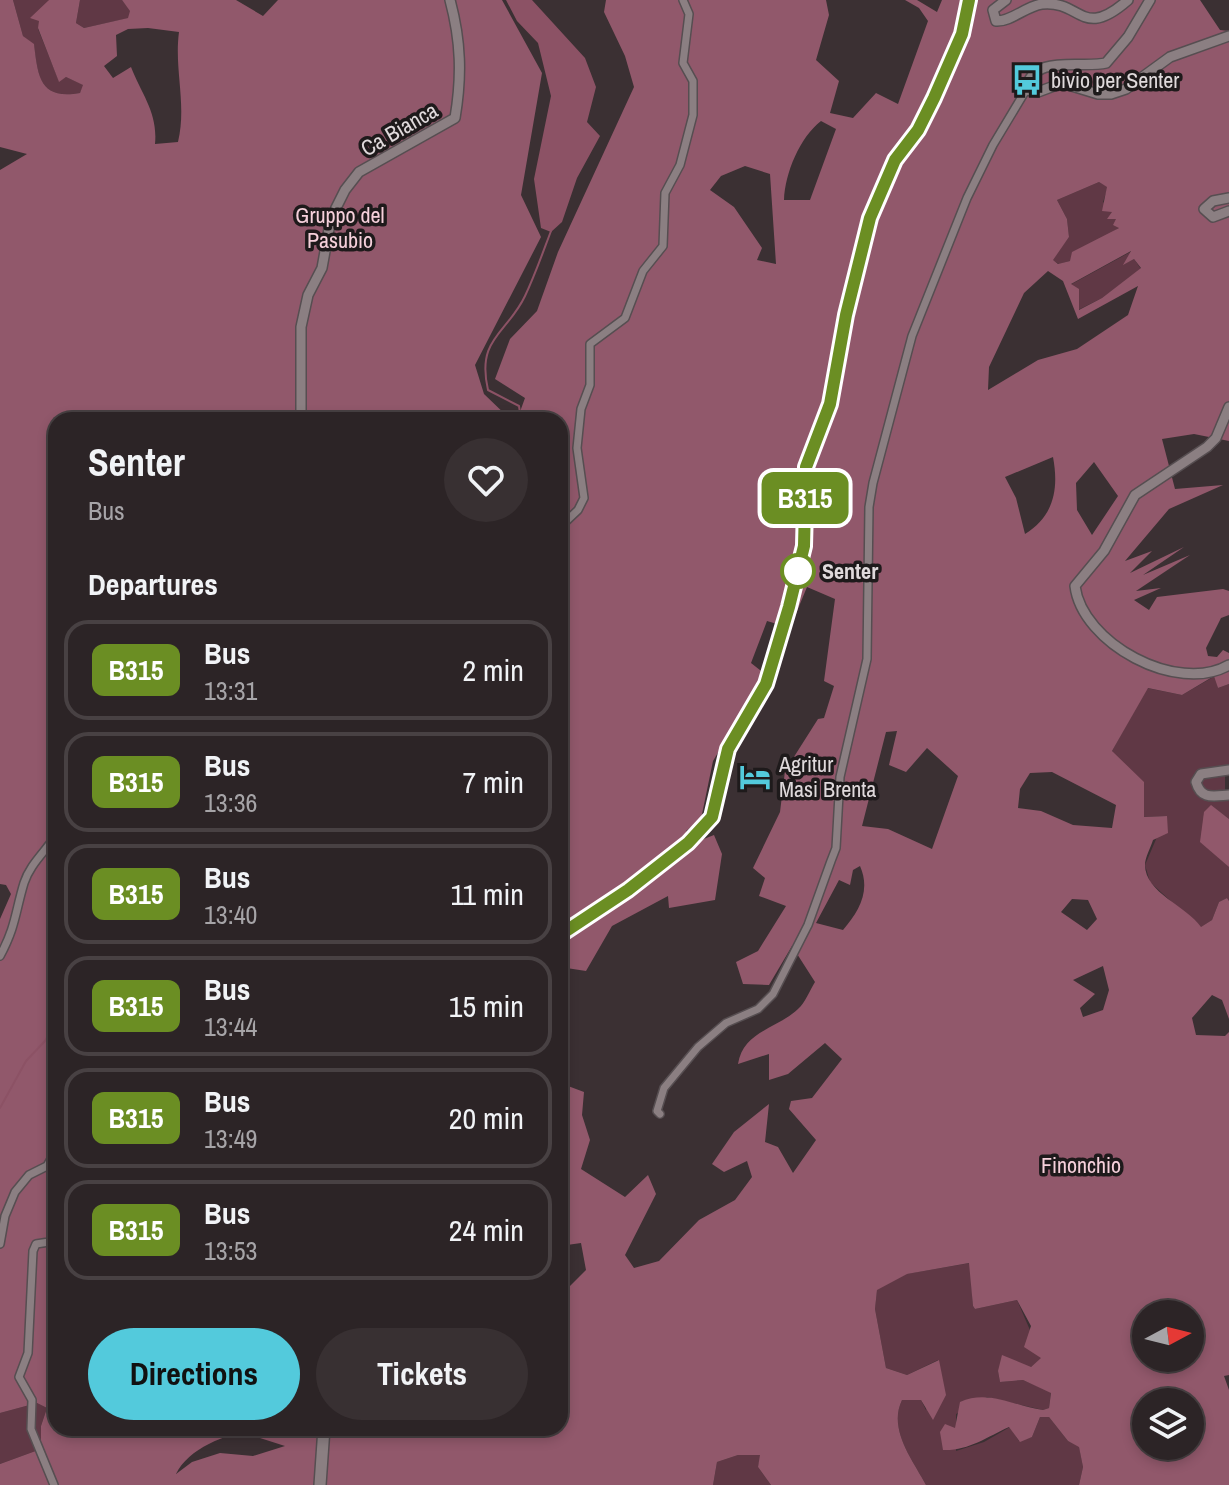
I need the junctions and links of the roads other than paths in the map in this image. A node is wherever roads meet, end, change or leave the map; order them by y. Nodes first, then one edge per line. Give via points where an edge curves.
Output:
1 (450, 0) edge
2 (683, 0) edge
3 (969, 0) edge
4 (1006, 0) edge
5 (1128, 0) edge
6 (1150, 0) edge
7 (1229, 36) edge
8 (1026, 90) junction
9 (1229, 198) edge
10 (1229, 211) edge
11 (1229, 407) edge
12 (301, 412) edge
13 (568, 519) edge
14 (1229, 665) edge
15 (1229, 770) edge
16 (1229, 795) edge
17 (48, 844) edge
18 (568, 930) edge
19 (0, 956) edge
20 (660, 1114) dead end
21 (48, 1164) edge
22 (48, 1242) edge
23 (0, 1244) edge
24 (323, 1436) edge
25 (54, 1485) edge
26 (320, 1485) edge

1 - 12 street, Ca Bianca via 462,76 455,118 359,172 345,190 331,218 322,268 308,295 301,327
2 - 13 street via 689,14 683,63 693,81 693,115 680,165 665,193 663,246 643,271 625,318 590,344 590,385 577,448 584,498
3 - 18 main road via 962,34 939,89 895,160 870,218 830,404 806,467 804,546 789,607 766,684 728,749 712,817 628,890
4 - 5 street via 993,10 996,21 1046,3 1100,19
6 - 8 street via 1106,63 1056,65 1035,74
7 - 8 street via 1170,57 1111,94 1062,83 1038,92
8 - 20 street via 967,198 912,336 873,483 867,659 840,777 836,848 808,925 773,994 698,1047 664,1088
9 - 10 street via 1204,209 1213,217
11 - 14 street via 1207,447 1128,503 1104,551 1075,586 1077,604 1100,634 1130,656 1185,672
15 - 16 street via 1201,774 1196,782 1206,796
17 - 19 street via 25,881 16,927
21 - 23 street via 15,1192
22 - 25 street via 36,1244 33,1251 28,1353 19,1377 32,1400 31,1429
24 - 26 main road

